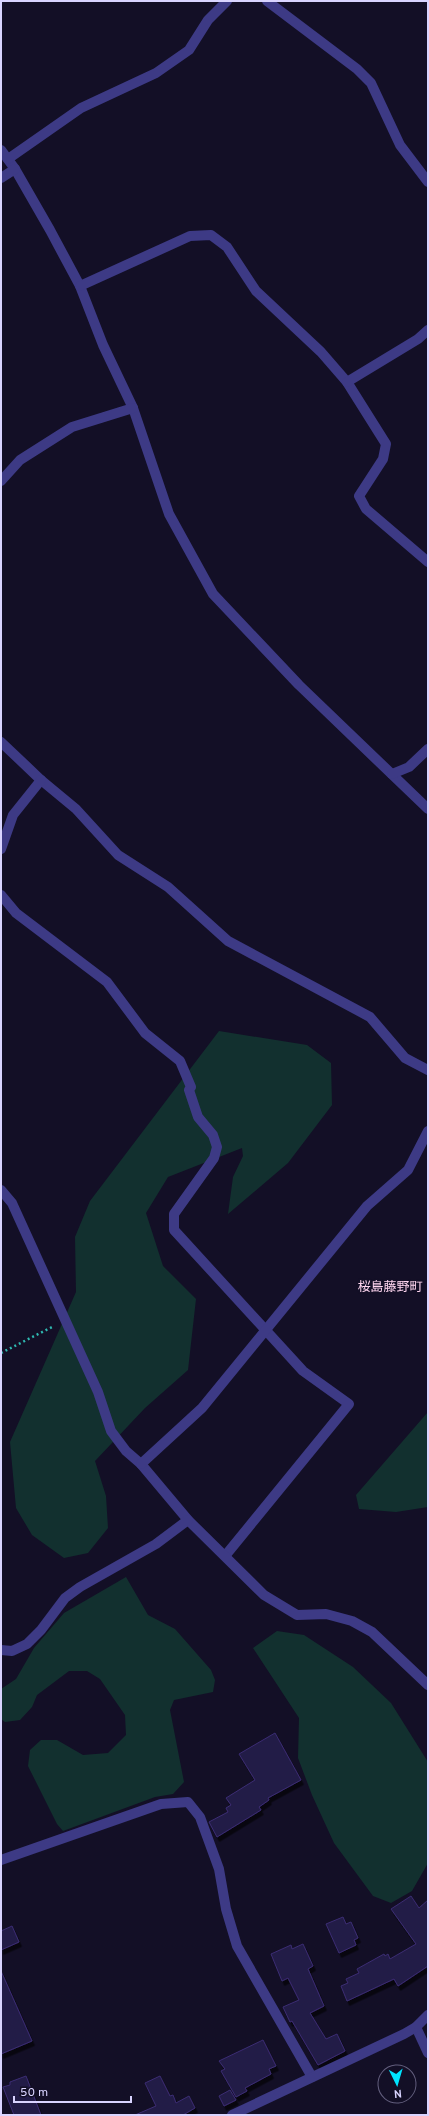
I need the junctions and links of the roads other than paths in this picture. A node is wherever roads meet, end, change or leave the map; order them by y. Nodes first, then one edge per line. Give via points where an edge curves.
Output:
1 (227, 1) edge
2 (267, 1) edge
3 (1, 150) edge
4 (8, 159) junction
5 (15, 169) junction
6 (1, 178) edge
7 (428, 182) edge
8 (80, 286) junction
9 (428, 330) edge
10 (347, 382) junction
11 (133, 408) junction
12 (1, 481) edge
13 (428, 562) edge
14 (1, 742) edge
15 (428, 749) edge
16 (392, 774) junction
17 (41, 780) junction
18 (428, 809) edge
19 (1, 849) edge
20 (1, 895) edge
21 (428, 1070) edge
22 (428, 1131) edge
23 (1, 1190) edge
24 (266, 1329) junction
25 (142, 1464) junction
26 (188, 1520) junction
27 (225, 1556) junction
28 (1, 1650) edge
29 (428, 1685) edge
30 (1, 1860) edge
31 (428, 2015) edge
32 (416, 2027) junction
33 (428, 2053) edge
34 (312, 2077) junction
35 (232, 2115) edge

1 - 4 street via 208,20 189,50 156,73 81,108
2 - 7 street via 357,69 371,83 400,145
3 - 4 street
4 - 5 street
5 - 6 street
5 - 8 street
8 - 10 street via 190,236 211,235 227,247 256,291 321,352
8 - 11 street via 103,345
9 - 10 street via 418,339
10 - 13 street via 386,444 383,459 359,496 366,509
11 - 12 street via 72,427 20,460
11 - 16 street via 169,514 213,594 299,685
14 - 17 street
15 - 16 street via 409,767
16 - 18 street
17 - 19 street via 13,815
17 - 21 street via 76,809 118,855 168,887 228,941 370,1017 405,1058
20 - 24 street via 16,913 107,982 145,1033 180,1061 191,1087 189,1090 198,1117 213,1135 217,1147 214,1158 174,1214 174,1230
22 - 24 street via 408,1170 367,1206
23 - 25 street via 12,1203 98,1392 111,1431 126,1451
24 - 25 street via 202,1408
24 - 27 street via 303,1371 349,1404
25 - 26 street
26 - 27 street
26 - 28 street via 156,1544 65,1598 41,1630 26,1644 12,1651
27 - 29 street via 264,1595 297,1615 326,1614 352,1621 372,1632
30 - 34 street via 147,1808 188,1802 200,1817 219,1869 226,1909 237,1946
31 - 32 street
32 - 33 street
32 - 34 street
34 - 35 street

